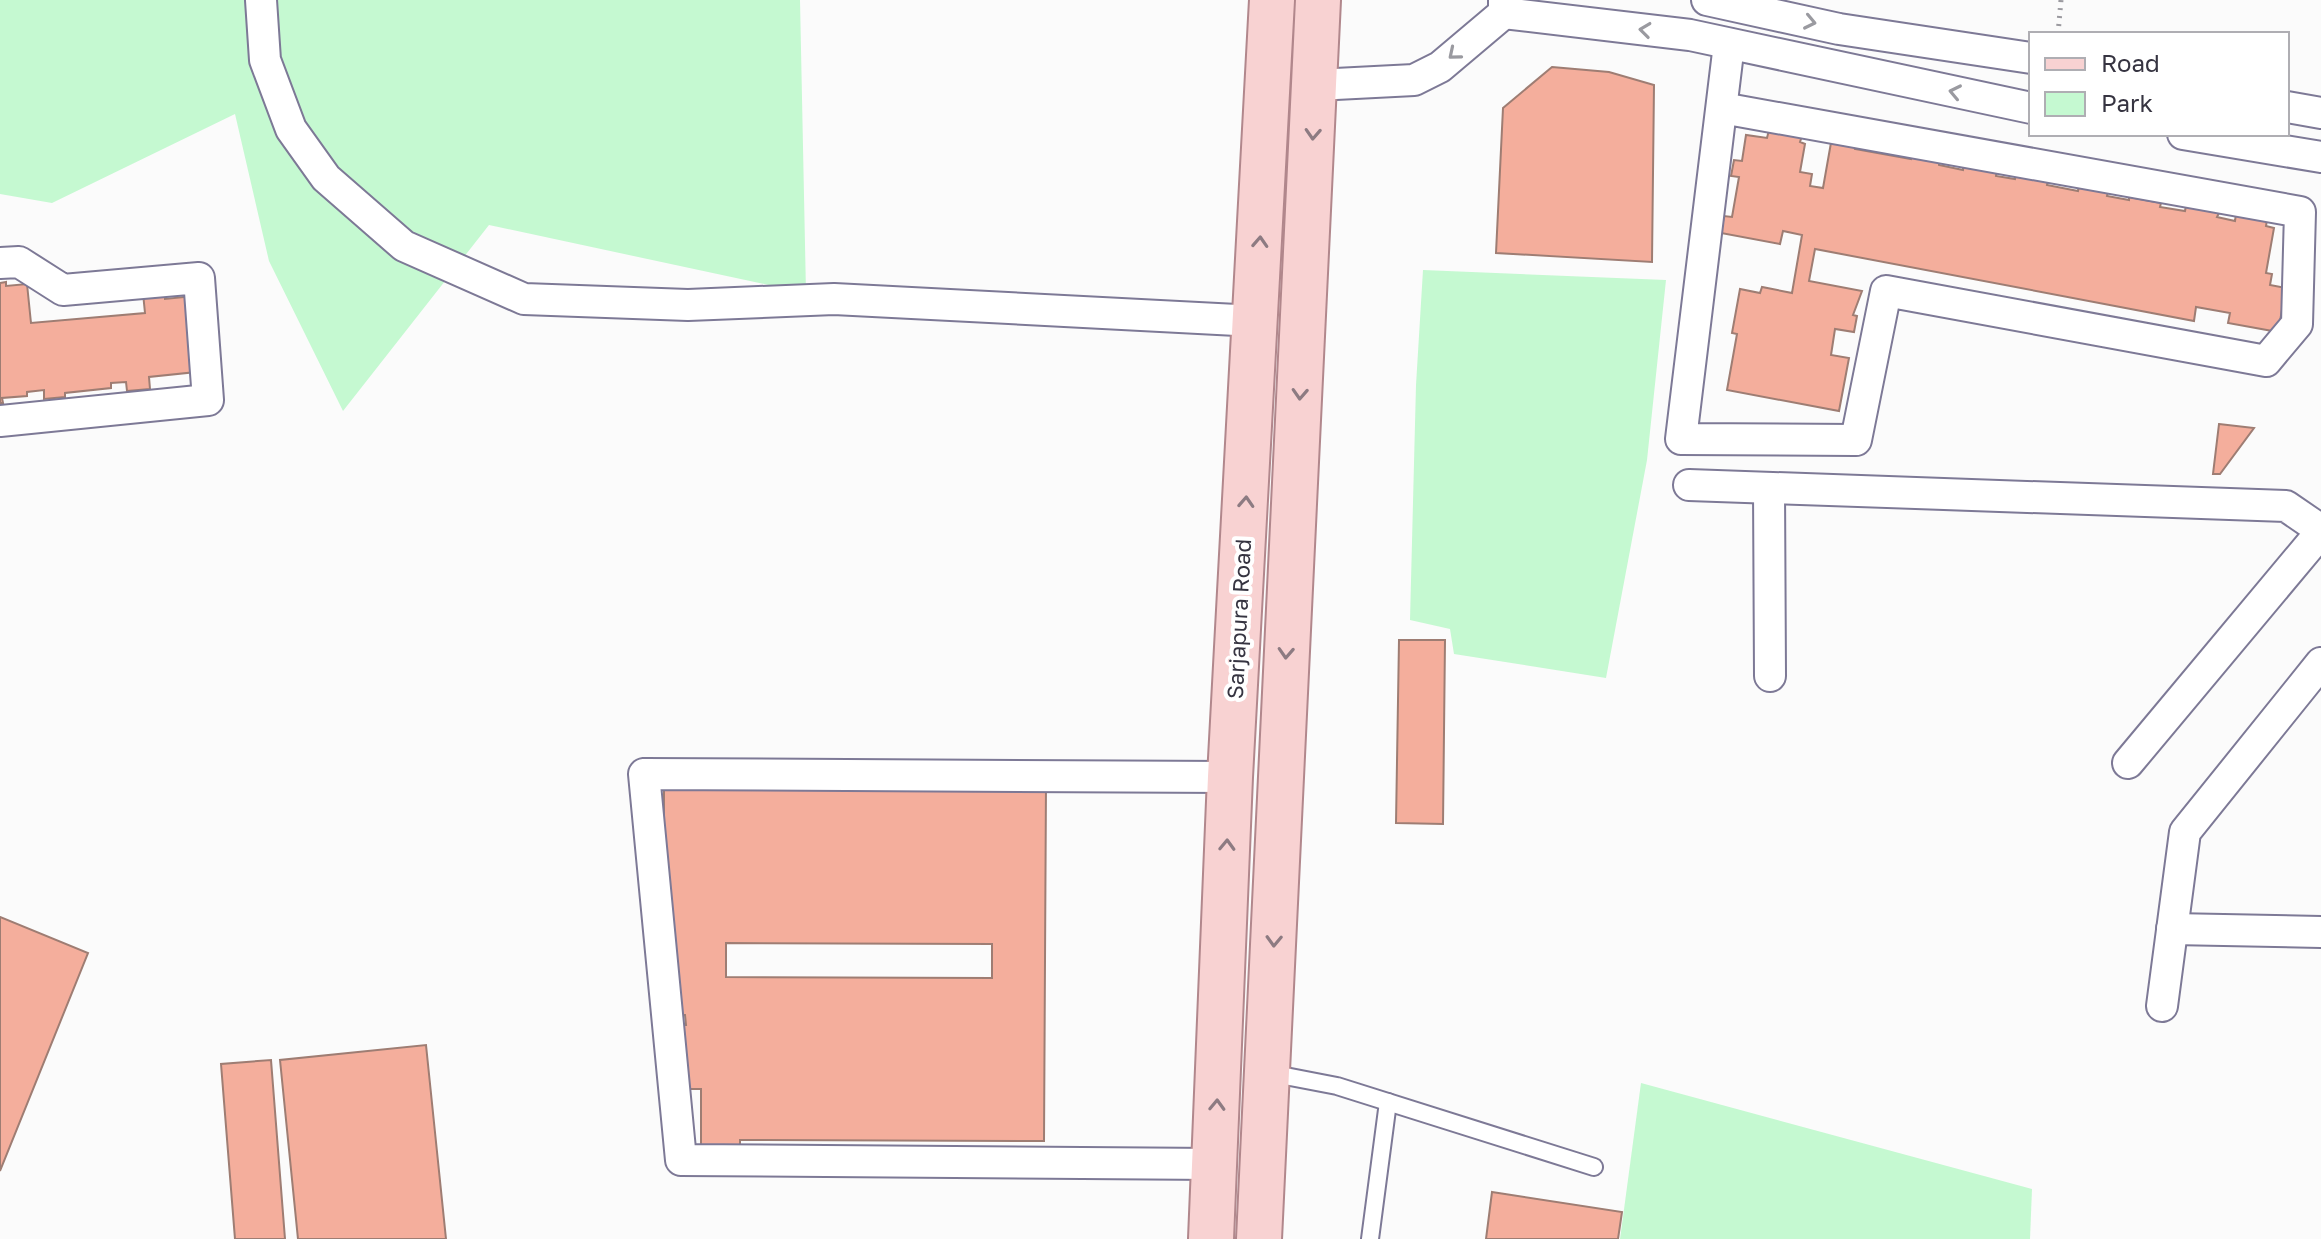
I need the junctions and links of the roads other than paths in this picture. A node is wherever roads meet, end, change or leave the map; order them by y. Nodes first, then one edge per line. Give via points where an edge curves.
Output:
1 (261, 0) edge
2 (1272, 0) edge
3 (1318, 0) edge
4 (1710, 1) edge
5 (1504, 7) edge
6 (1718, 41) junction
7 (2029, 58) edge
8 (1316, 85) junction
9 (2289, 107) edge
10 (1722, 108) junction
11 (2029, 108) edge
12 (2321, 113) edge
13 (2195, 136) edge
14 (2321, 157) edge
15 (0, 263) edge
16 (1256, 321) junction
17 (0, 421) edge
18 (1689, 485) dead end
19 (1769, 488) junction
20 (2321, 531) edge
21 (2321, 663) edge
22 (1770, 676) dead end
23 (2128, 763) dead end
24 (1230, 777) junction
25 (2172, 929) junction
26 (2321, 932) edge
27 (2162, 1006) dead end
28 (1268, 1073) junction
29 (1388, 1102) junction
30 (1215, 1164) junction
31 (1594, 1167) dead end
32 (1211, 1239) edge
33 (1259, 1239) edge
34 (1370, 1239) edge

1 - 16 street via 265,60 291,129 326,178 404,246 524,299 688,305 834,299
16 -> 2 main road, Sarjapura Road
3 - 8 main road
4 - 6 street
4 -> 7 street via 1839,29
6 -> 5 street
5 -> 8 street via 1440,67 1414,80
6 - 10 street
11 -> 6 street
8 -> 28 main road
9 - 12 street
10 - 10 street via 2300,212 2297,324 2266,361 1886,291 1856,440 1681,439
13 - 14 street
15 - 17 street via 19,262 63,290 199,278 208,400
24 -> 16 main road, Sarjapura Road
18 - 19 street
19 - 20 street via 2286,506
19 - 22 street
20 - 23 street
21 - 25 street via 2185,832
30 -> 24 main road, Sarjapura Road
24 - 30 street via 644,774 681,1160
25 - 26 street
25 - 27 street
28 - 29 lane
28 - 33 main road
29 - 31 lane
29 - 34 lane
30 - 32 main road, Sarjapura Road

